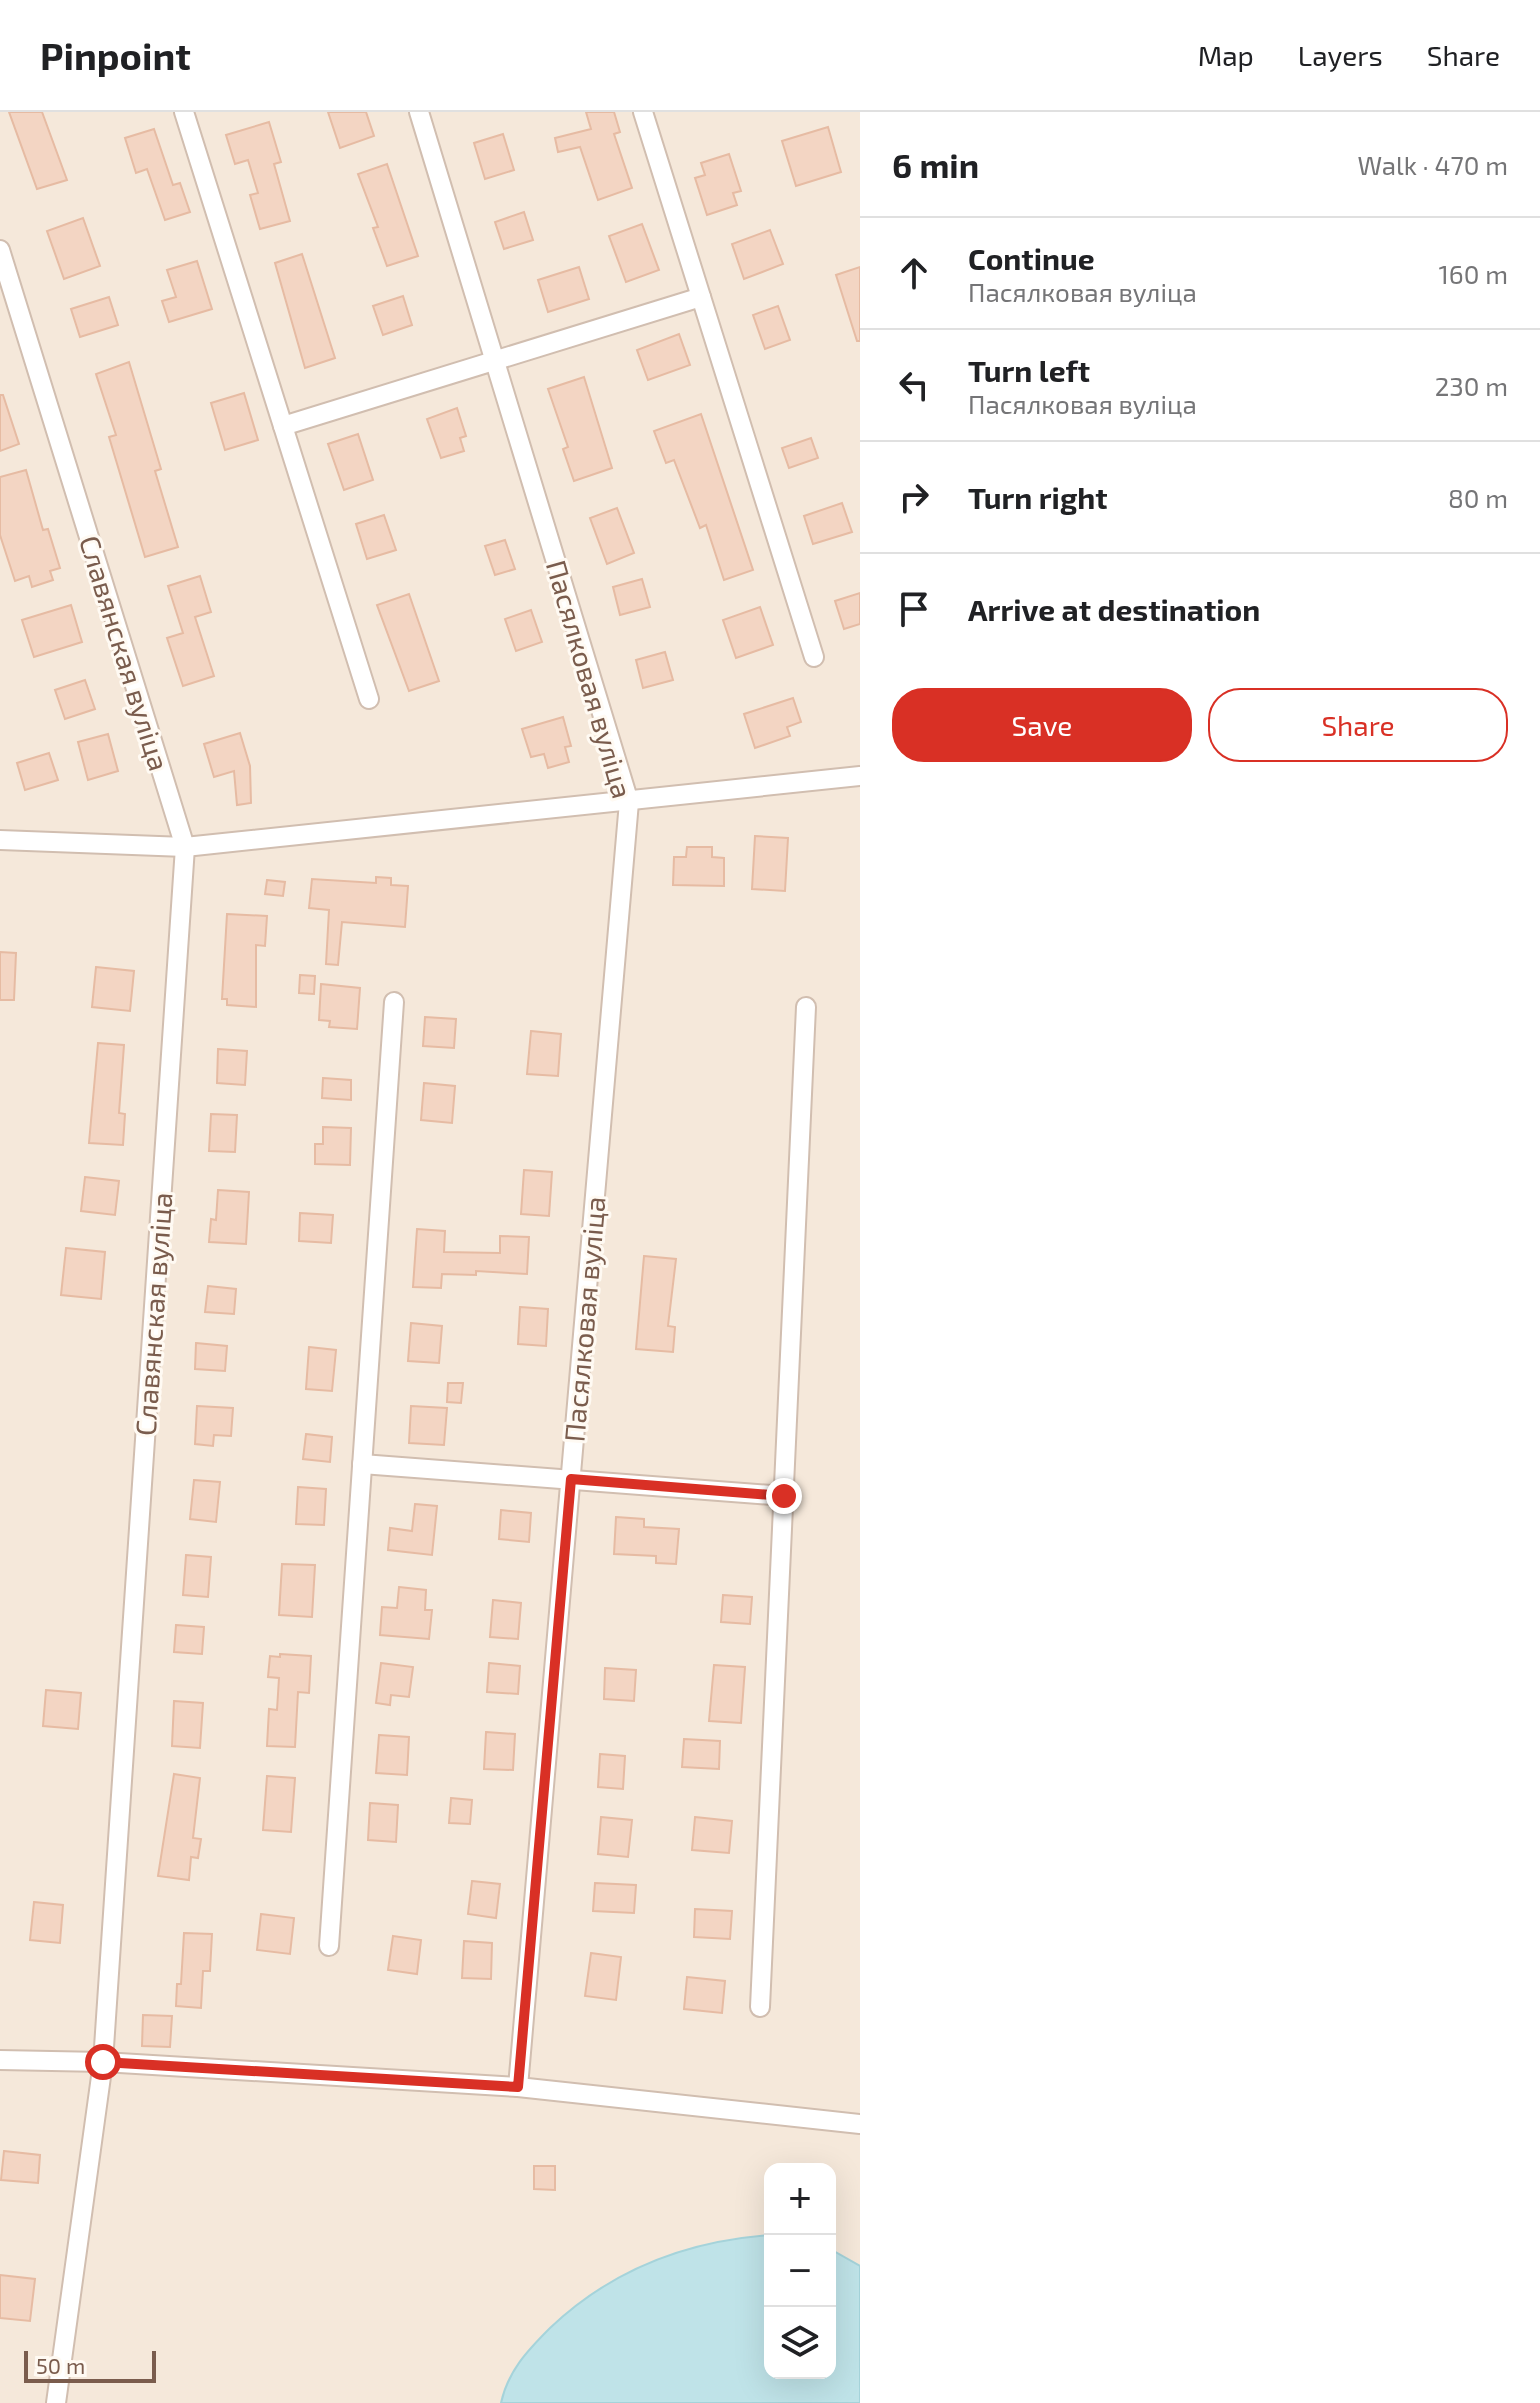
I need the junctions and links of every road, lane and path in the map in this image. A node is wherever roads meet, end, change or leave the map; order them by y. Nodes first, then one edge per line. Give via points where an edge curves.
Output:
1 (184, 112) edge
2 (419, 112) edge
3 (643, 112) edge
4 (0, 250) edge
5 (701, 297) junction
6 (495, 360) junction
7 (283, 426) junction
8 (814, 657) dead end
9 (369, 699) dead end
10 (860, 776) edge
11 (629, 802) junction
12 (0, 840) edge
13 (185, 847) junction
14 (394, 1002) dead end
15 (806, 1007) dead end
16 (362, 1464) junction
17 (571, 1479) junction
18 (784, 1496) junction
19 (329, 1946) dead end
20 (760, 2007) dead end
21 (0, 2060) edge
22 (103, 2062) junction
23 (518, 2087) junction
24 (860, 2124) edge
25 (56, 2403) edge

1 - 7 street
2 - 6 street, Пасялковая вуліца
3 - 5 street
4 - 13 street, Славянская вуліца
5 - 6 street
5 - 8 street
6 - 7 street
6 - 11 street, Пасялковая вуліца
7 - 9 street
10 - 11 street
11 - 13 street
11 - 17 street, Пасялковая вуліца
12 - 13 street
13 - 22 street, Славянская вуліца
14 - 16 street
15 - 18 street
16 - 17 street
16 - 19 street
17 - 18 street
17 - 23 street, Пасялковая вуліца
18 - 20 street
21 - 22 street
22 - 23 street
22 - 25 street, Славянская вуліца
23 - 24 street

